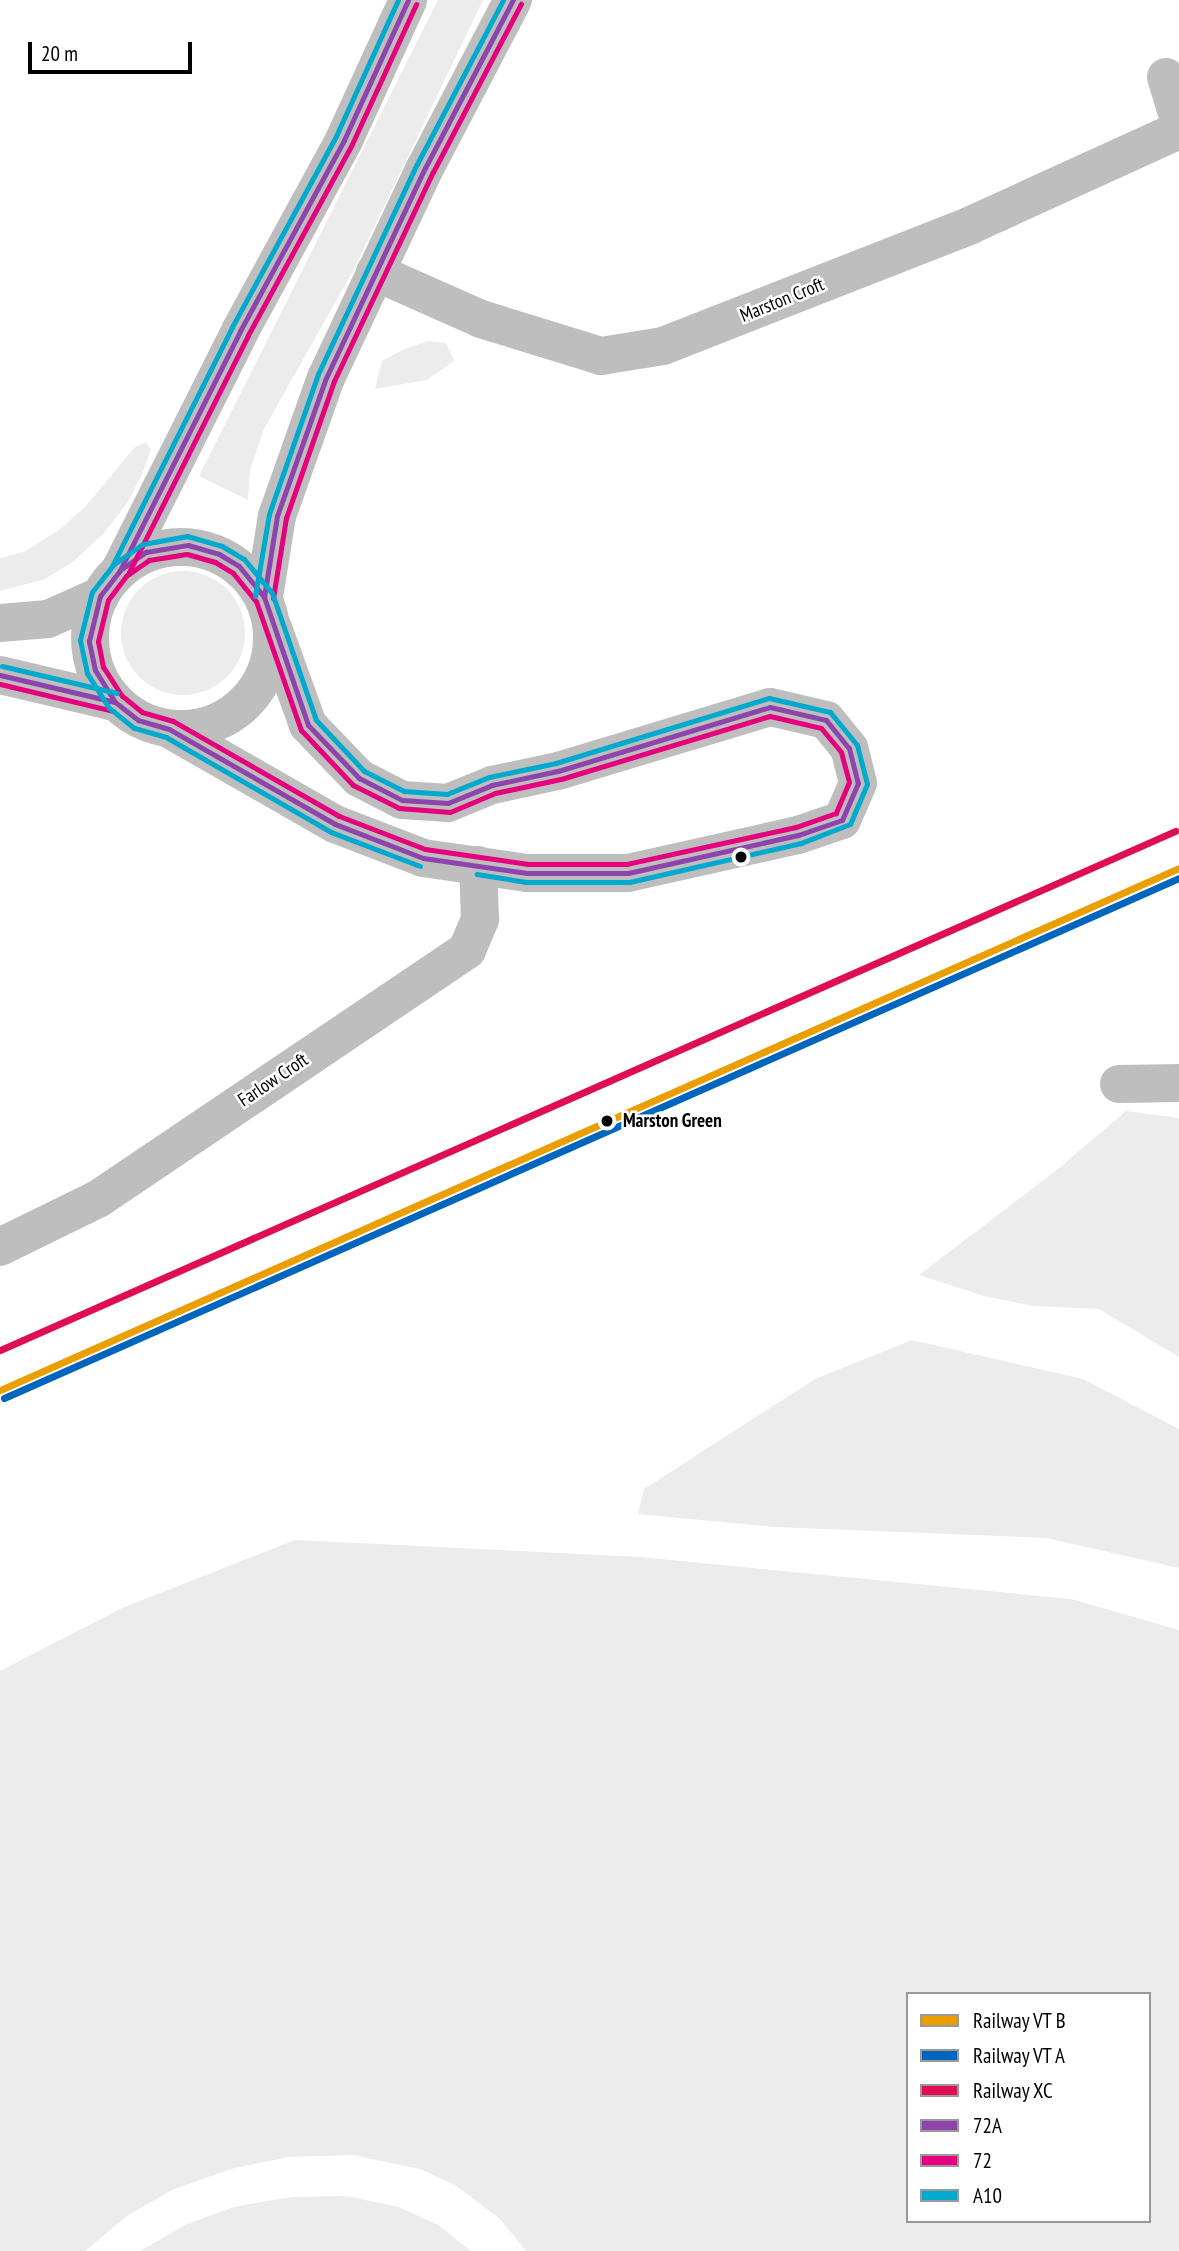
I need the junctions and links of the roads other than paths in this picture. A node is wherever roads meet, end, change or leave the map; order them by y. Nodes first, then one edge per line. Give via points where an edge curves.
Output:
1 (408, 0) edge
2 (513, 0) edge
3 (1166, 77) dead end
4 (1179, 120) edge
5 (1179, 130) edge
6 (375, 272) junction
7 (110, 583) junction
8 (268, 613) junction
9 (0, 623) edge
10 (0, 675) edge
11 (115, 702) junction
12 (169, 729) junction
13 (478, 865) junction
14 (1179, 1083) edge
15 (1119, 1084) dead end
16 (0, 1247) edge

1 - 7 street via 344,140
2 - 6 street
3 - 4 street
5 - 6 street, Marston Croft via 971,225 663,346 601,356 481,318
6 - 8 street via 327,377 276,516
7 - 8 street via 146,552 188,545 239,566
7 - 9 street via 48,619
7 - 11 street via 89,641 95,670
8 - 12 street via 270,661 262,682 242,706 218,722 187,730
8 - 13 street via 308,725 359,778 402,800 448,803 492,785 558,771 770,707 826,720 849,748 858,783 842,820 798,835 628,873 527,873
10 - 11 street
11 - 12 street via 138,720
12 - 13 street via 335,824 423,858
13 - 16 street, Farlow Croft via 480,919 467,950 98,1199
14 - 15 street

